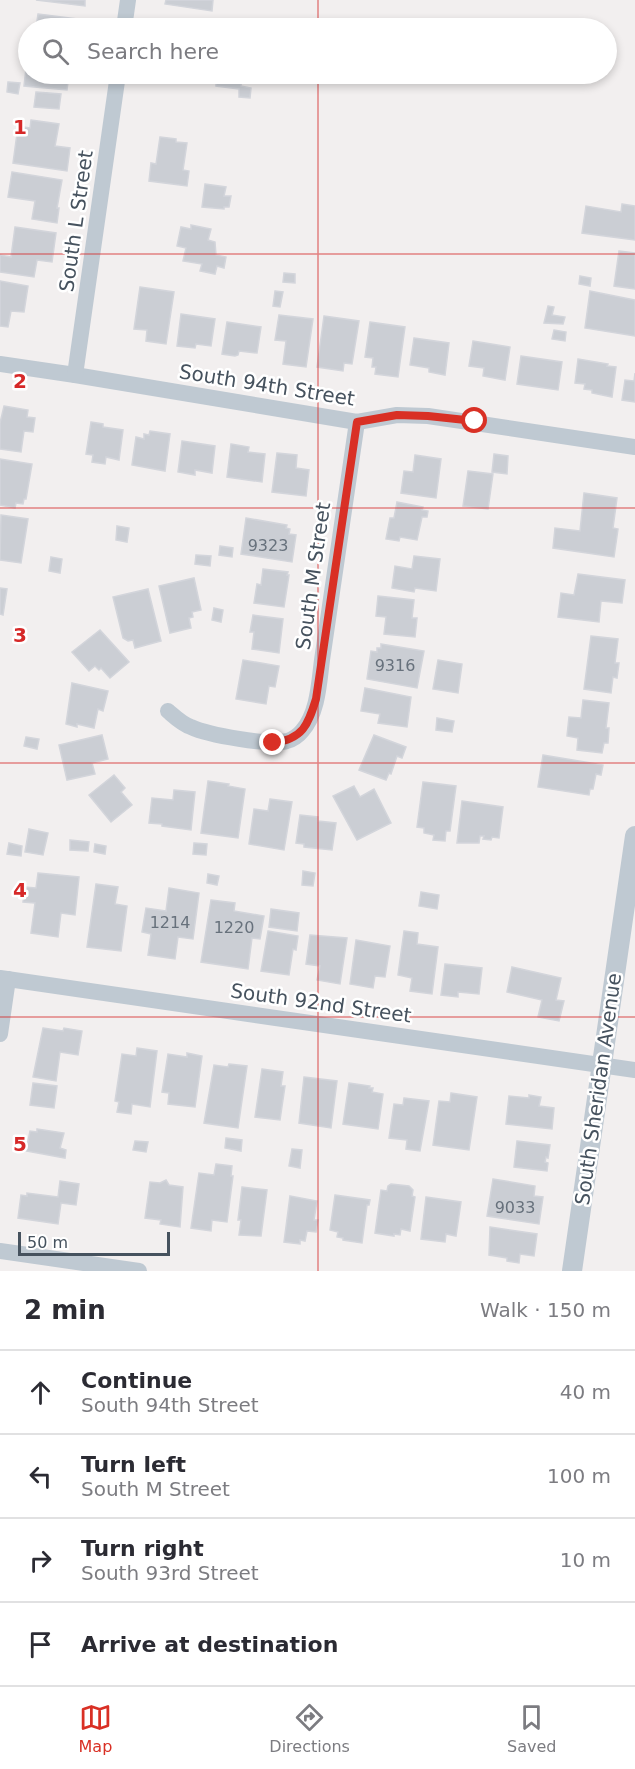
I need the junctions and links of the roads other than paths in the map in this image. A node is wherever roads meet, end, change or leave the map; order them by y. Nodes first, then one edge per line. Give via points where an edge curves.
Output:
1 (129, 0) edge
2 (126, 18) edge
3 (117, 84) edge
4 (0, 364) edge
5 (75, 375) junction
6 (357, 422) junction
7 (635, 447) edge
8 (168, 711) dead end
9 (635, 836) edge
10 (4, 978) edge
11 (0, 1034) edge
12 (601, 1065) junction
13 (635, 1070) edge
14 (0, 1251) edge
15 (139, 1271) edge
16 (572, 1271) edge

1 - 2 street
3 - 5 street, South L Street
4 - 5 street, South 94th Street
5 - 6 street, South 94th Street
6 - 7 street, South 94th Street via 397,415 428,416
6 - 8 street, South M Street via 310,720 289,741 273,743 189,727
9 - 12 street, South Sheridan Avenue
10 - 11 street
10 - 12 street, South 92nd Street
12 - 13 street, South 92nd Street
12 - 16 street, South Sheridan Avenue
14 - 15 street

